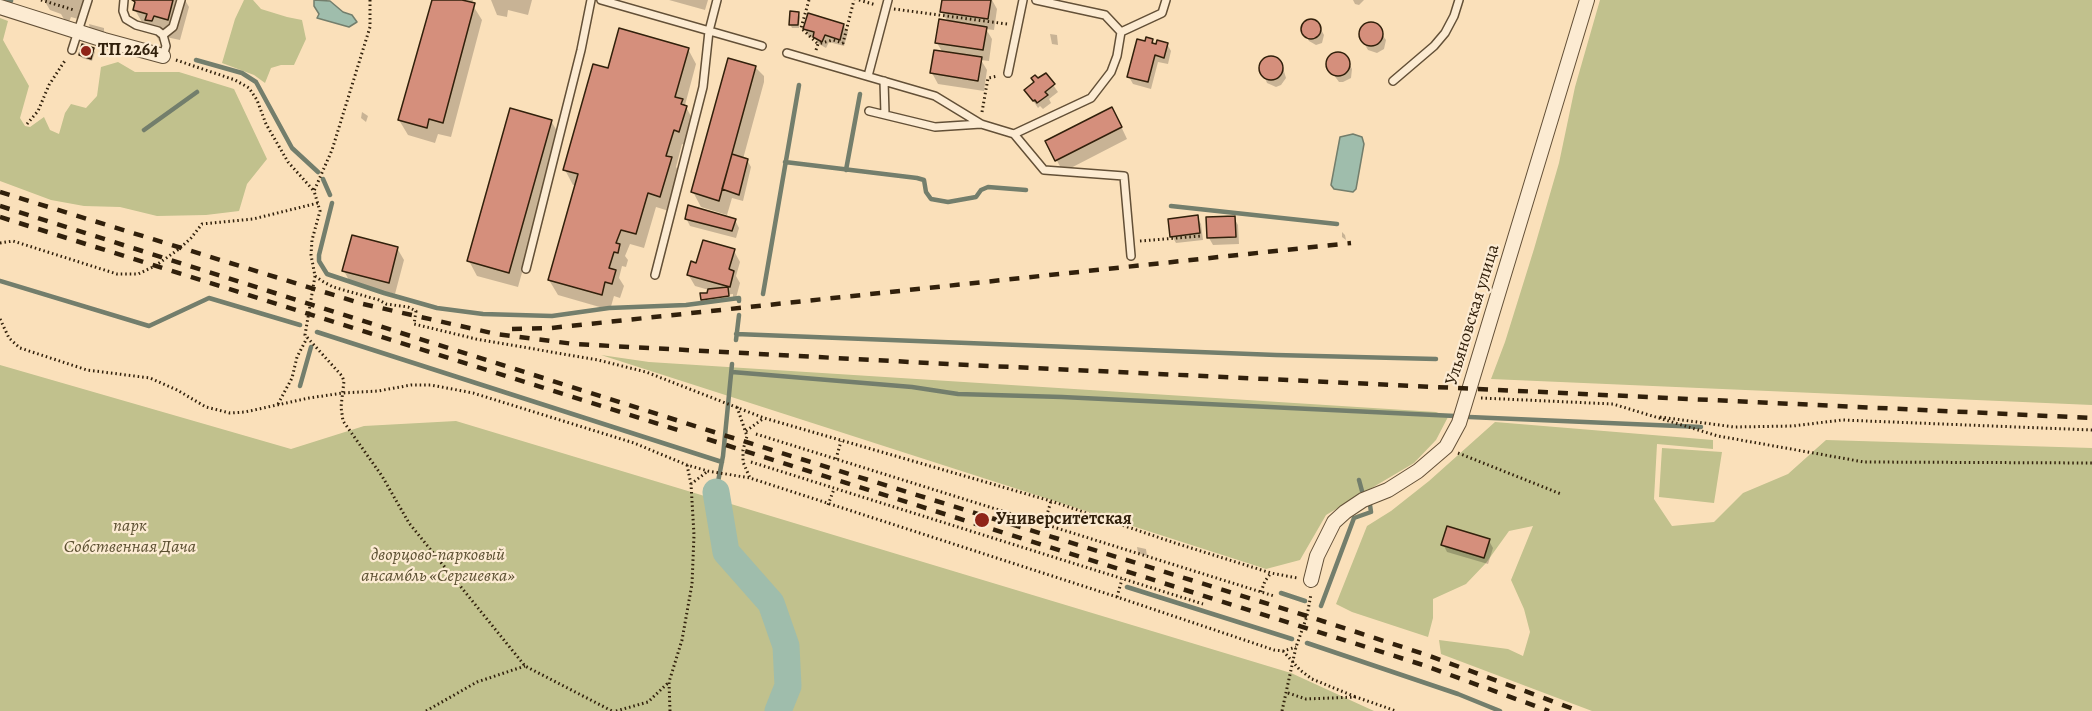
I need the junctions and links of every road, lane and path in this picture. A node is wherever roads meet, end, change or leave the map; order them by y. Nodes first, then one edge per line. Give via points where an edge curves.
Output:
1 (41, 0) edge
2 (88, 0) edge
3 (124, 0) edge
4 (181, 0) edge
5 (370, 0) edge
6 (591, 0) edge
7 (601, 0) edge
8 (717, 0) edge
9 (809, 0) edge
10 (854, 0) edge
11 (859, 0) edge
12 (1023, 0) edge
13 (1036, 0) edge
14 (1166, 0) edge
15 (1459, 0) edge
16 (1587, 0) edge
17 (887, 4) edge
18 (0, 6) edge
19 (77, 10) dead end
20 (1017, 25) junction
21 (79, 31) junction
22 (709, 31) junction
23 (1121, 32) junction
24 (163, 35) junction
25 (818, 44) junction
26 (762, 46) dead end
27 (72, 50) joint
28 (786, 53) dead end
29 (162, 56) junction
30 (813, 60) junction
31 (1008, 73) joint
32 (868, 76) junction
33 (884, 81) junction
34 (1393, 81) dead end
35 (984, 102) dead end
36 (869, 111) dead end
37 (885, 114) junction
38 (27, 124) dead end
39 (981, 124) junction
40 (1014, 134) junction
41 (314, 191) junction
42 (318, 203) junction
43 (1201, 236) dead end
44 (1130, 242) junction
45 (0, 243) edge
46 (1131, 256) dead end
47 (526, 269) dead end
48 (655, 275) dead end
49 (315, 276) junction
50 (0, 319) edge
51 (307, 338) junction
52 (343, 393) junction
53 (1467, 397) junction
54 (278, 405) junction
55 (737, 407) junction
56 (1650, 416) junction
57 (764, 418) junction
58 (2092, 430) edge
59 (746, 432) junction
60 (756, 434) dead end
61 (842, 441) junction
62 (1446, 447) junction
63 (836, 459) junction
64 (751, 462) dead end
65 (2092, 464) edge
66 (687, 465) junction
67 (708, 471) junction
68 (748, 476) junction
69 (691, 484) junction
70 (834, 489) junction
71 (1561, 494) dead end
72 (1052, 501) junction
73 (828, 505) junction
74 (1044, 525) junction
75 (1271, 573) junction
76 (1122, 579) junction
77 (1311, 580) junction
78 (1261, 592) junction
79 (1274, 596) dead end
80 (1117, 597) junction
81 (1203, 604) dead end
82 (1296, 647) junction
83 (1283, 651) junction
84 (1293, 662) junction
85 (525, 666) junction
86 (669, 682) junction
87 (1288, 693) junction
88 (1356, 697) junction
89 (426, 711) edge
90 (614, 711) edge
91 (670, 711) edge
92 (1282, 711) edge
93 (1396, 711) edge

1 - 19 path
2 - 21 lane
3 - 24 lane via 126,19
4 - 24 lane via 173,27
5 - 41 path via 370,27 332,150
6 - 47 lane
7 - 22 lane
8 - 22 lane
9 - 25 path via 801,28
10 - 25 path via 843,43 833,40
11 - 17 path
12 - 20 lane
13 - 23 lane via 1105,15
14 - 23 lane via 1162,13
15 - 34 lane via 1445,33
16 - 53 street, Ульяновская улица
17 - 20 path
17 - 32 lane
18 - 21 street
20 - 31 lane
21 - 27 lane
21 - 29 street
22 - 26 lane
22 - 48 lane via 703,87
23 - 40 lane via 1111,72 1091,98
24 - 29 lane
25 - 30 path
27 - 38 path
28 - 30 lane
29 - 41 path via 249,88 288,162
30 - 32 lane
31 - 35 path via 988,78
32 - 33 lane
33 - 37 lane
33 - 39 lane via 935,96
36 - 37 lane
37 - 39 lane via 935,127
39 - 40 lane
40 - 44 lane via 1044,170 1124,176
41 - 42 path
42 - 45 path via 253,219 202,224 179,249 138,274 117,274 13,241
42 - 49 path via 320,211 311,255
43 - 44 path
44 - 46 lane
49 - 51 path via 304,331
49 - 55 path via 333,287 408,307 416,311 414,324 646,372
50 - 54 path via 9,338 20,348 57,362 150,378 206,407 230,413
51 - 52 path via 342,376
51 - 54 path
52 - 54 path
52 - 66 path via 411,385 473,393 634,443
52 - 85 path via 343,421 409,523
53 - 56 path via 1613,404
53 - 62 street, Ульяновская улица
55 - 57 path
55 - 59 path
56 - 58 path via 1734,427 1842,420
56 - 65 path via 1718,436 1864,462
57 - 59 path
57 - 61 path
59 - 68 path via 743,462
60 - 63 path
61 - 63 path
61 - 72 path
62 - 71 path
62 - 77 street, Ульяновская улица via 1418,471 1363,500 1334,522 1317,556
63 - 74 path
64 - 70 path
66 - 67 path
66 - 69 path
67 - 68 path
67 - 69 path
68 - 73 path
69 - 86 path via 692,584 682,640
70 - 73 path
70 - 76 path
72 - 74 path
72 - 75 path
73 - 80 path
74 - 78 path
75 - 77 path
75 - 78 path
76 - 80 path
76 - 81 path
77 - 82 path via 1311,600
78 - 79 path
80 - 83 path
82 - 83 path
82 - 84 path
83 - 84 path
84 - 87 path
84 - 88 path via 1312,679
85 - 89 path via 477,682
85 - 90 path
86 - 90 path via 648,702
86 - 91 path
87 - 88 path via 1306,699
87 - 92 path
88 - 93 path

